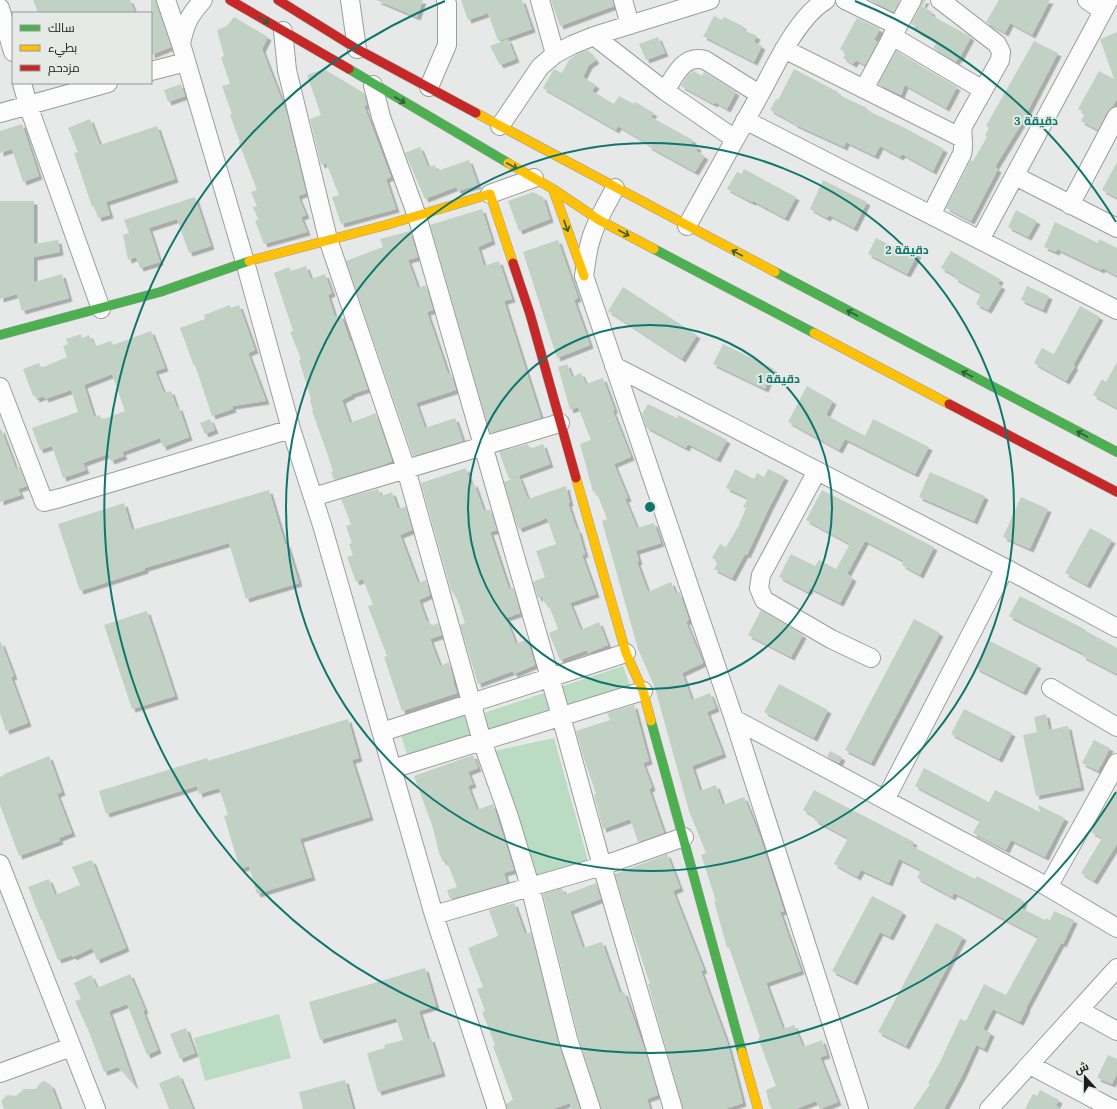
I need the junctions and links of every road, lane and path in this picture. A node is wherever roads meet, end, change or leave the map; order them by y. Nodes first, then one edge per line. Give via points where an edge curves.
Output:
1 (166, 0) edge
2 (202, 0) edge
3 (230, 0) edge
4 (278, 0) edge
5 (350, 0) edge
6 (446, 0) edge
7 (540, 0) edge
8 (623, 0) edge
9 (710, 0) edge
10 (826, 0) edge
11 (845, 0) edge
12 (912, 0) edge
13 (940, 0) edge
14 (1087, 0) edge
15 (1106, 5) edge
16 (0, 8) edge
17 (630, 25) junction
18 (282, 31) junction
19 (895, 31) junction
20 (594, 36) junction
21 (181, 44) junction
22 (12, 49) edge
23 (357, 49) junction
24 (784, 49) junction
25 (555, 54) junction
26 (186, 62) junction
27 (152, 71) edge
28 (22, 84) edge
29 (104, 84) edge
30 (373, 85) junction
31 (429, 87) junction
32 (864, 89) junction
33 (983, 90) junction
34 (665, 91) junction
35 (759, 94) junction
36 (28, 105) junction
37 (0, 113) edge
38 (1117, 116) edge
39 (745, 120) junction
40 (500, 126) junction
41 (962, 138) junction
42 (735, 139) junction
43 (1014, 176) junction
44 (534, 178) junction
45 (615, 188) junction
46 (553, 190) junction
47 (490, 194) junction
48 (1070, 205) junction
49 (931, 215) junction
50 (417, 216) junction
51 (599, 220) junction
52 (687, 226) junction
53 (1117, 228) edge
54 (328, 239) junction
55 (980, 240) junction
56 (245, 262) junction
57 (584, 276) junction
58 (101, 309) junction
59 (1117, 310) edge
60 (0, 335) edge
61 (614, 366) junction
62 (0, 387) edge
63 (560, 423) junction
64 (291, 429) junction
65 (483, 447) junction
66 (1117, 452) edge
67 (406, 469) junction
68 (816, 471) junction
69 (1117, 492) edge
70 (313, 497) junction
71 (1005, 568) junction
72 (1117, 628) edge
73 (626, 653) junction
74 (871, 658) dead end
75 (549, 678) junction
76 (1051, 688) dead end
77 (643, 691) junction
78 (472, 703) junction
79 (561, 716) junction
80 (734, 719) junction
81 (1117, 727) edge
82 (382, 732) junction
83 (482, 741) junction
84 (1117, 763) edge
85 (392, 769) junction
86 (885, 800) junction
87 (684, 837) junction
88 (0, 864) edge
89 (602, 866) junction
90 (530, 886) junction
91 (1048, 887) junction
92 (434, 915) junction
93 (1117, 928) edge
94 (1117, 968) edge
95 (1079, 1010) junction
96 (1117, 1031) edge
97 (71, 1047) junction
98 (1030, 1065) junction
99 (0, 1073) edge
100 (96, 1109) edge
101 (497, 1109) edge
102 (591, 1109) edge
103 (673, 1109) edge
104 (758, 1109) edge
105 (859, 1109) edge
106 (988, 1109) edge
107 (1113, 1109) edge

1 - 21 street
2 - 21 street via 190,15
3 -> 18 main road
4 - 23 main road
5 - 23 street
6 - 31 street via 448,45
7 - 25 street
8 - 17 street
9 - 17 street
10 - 24 street via 811,12
11 - 19 street
12 - 19 street
13 - 33 street via 1001,49 1000,60
14 - 15 street
15 - 43 street
16 - 22 street
17 - 20 street
18 - 30 main road
18 - 54 street via 287,70
19 - 32 street
19 - 33 street
20 - 25 street
20 - 34 street
21 - 26 street
23 - 31 main road
24 - 32 street
24 - 35 street
25 - 40 street via 540,67
26 - 27 street
26 - 56 street
28 - 36 street
29 - 36 street
30 -> 44 main road
30 - 50 street via 381,117
31 - 40 main road
32 - 41 street
33 - 41 street via 963,126
34 - 35 street via 680,67 695,59 705,60
34 - 42 street
35 - 39 street
36 - 37 street
36 - 58 street
38 - 48 street
39 - 42 street
39 - 49 street
40 - 45 main road
41 - 49 street via 962,154
42 - 52 street
43 - 48 street
43 - 55 street
44 - 46 main road
44 - 47 street
45 - 51 street
45 - 52 main road
46 - 51 main road
46 -> 57 main road
47 - 50 main road
47 - 63 main road via 530,314
48 - 53 street
49 - 55 street
50 - 54 main road
50 - 65 street
51 - 57 street via 591,238
51 -> 69 main road via 1017,435
66 -> 52 main road via 1029,410
54 - 56 main road
54 - 67 street
55 - 59 street
56 - 58 main road via 160,292
56 - 64 street
57 - 61 street
58 - 60 main road
61 - 68 street
61 - 80 street
62 - 64 street via 44,502
63 - 65 street
63 - 73 main road
64 - 70 street
65 - 67 street
65 - 75 street
67 - 70 street
67 - 78 street
68 - 71 street
68 - 74 street via 761,575 759,588 764,600
70 - 82 street
71 - 72 street
71 - 86 street
73 - 75 street
73 - 77 main road
75 - 78 street
75 - 79 street
76 - 81 street
77 - 79 street
77 - 87 main road
78 - 82 street
78 - 83 street
79 - 83 street
79 - 89 street
80 - 86 street
80 - 105 street
82 - 85 street
83 - 85 street
83 - 90 street
84 - 91 street
85 - 92 street
86 - 91 street
87 - 89 street
87 - 104 main road
88 - 97 street
89 - 90 street
89 - 103 street
90 - 92 street
90 - 102 street via 568,1039
91 - 93 street
92 - 101 street
94 - 95 street
95 - 96 street
95 - 98 street
97 - 99 street
97 - 100 street
98 - 106 street
98 - 107 street

